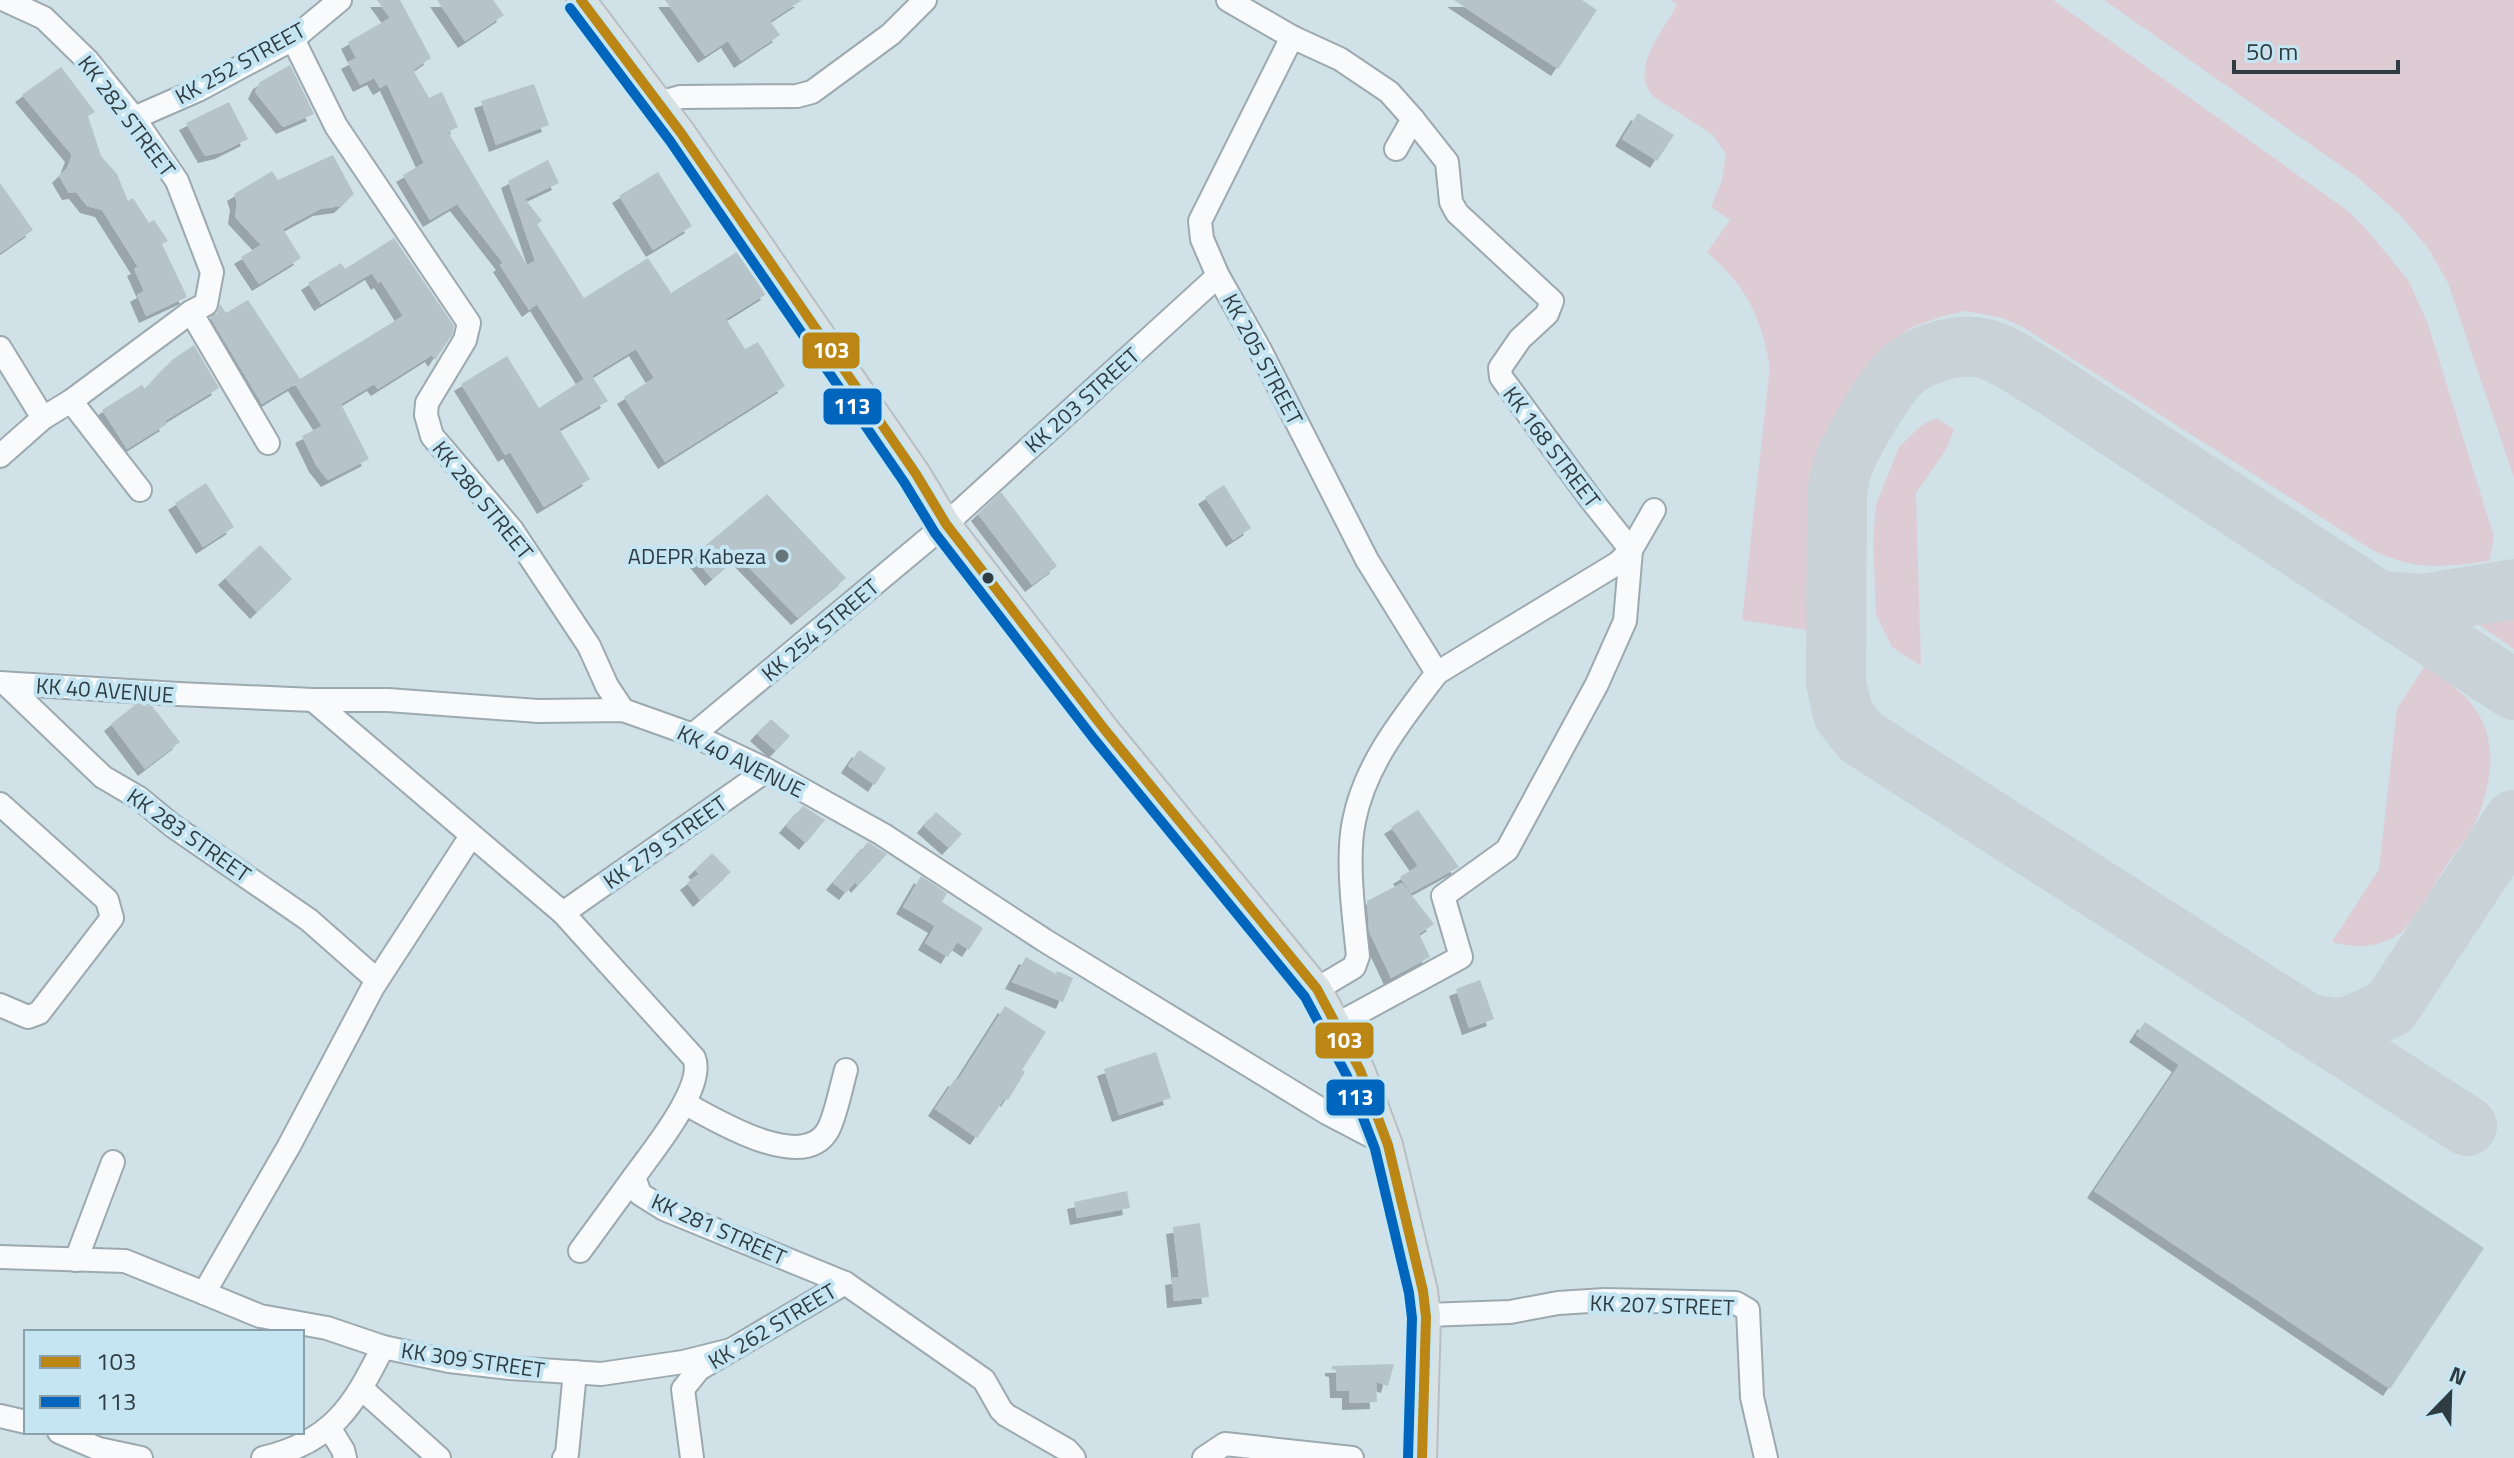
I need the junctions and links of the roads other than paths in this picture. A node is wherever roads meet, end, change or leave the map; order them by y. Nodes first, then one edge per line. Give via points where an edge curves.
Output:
1 (5, 0) edge
2 (340, 0) edge
3 (581, 0) edge
4 (925, 0) edge
5 (1228, 0) edge
6 (1292, 37) junction
7 (293, 39) junction
8 (659, 103) junction
9 (134, 118) junction
10 (1413, 119) junction
11 (1396, 149) dead end
12 (1218, 276) junction
13 (191, 312) junction
14 (0, 348) edge
15 (71, 401) junction
16 (43, 418) junction
17 (268, 443) dead end
18 (0, 456) edge
19 (140, 490) dead end
20 (1654, 510) dead end
21 (946, 524) junction
22 (1631, 550) junction
23 (1437, 673) junction
24 (3, 683) edge
25 (313, 700) junction
26 (623, 710) junction
27 (693, 735) junction
28 (767, 770) junction
29 (0, 804) edge
30 (471, 836) junction
31 (563, 913) junction
32 (377, 980) junction
33 (1317, 989) junction
34 (0, 1005) edge
35 (1336, 1025) junction
36 (846, 1070) dead end
37 (686, 1104) junction
38 (1388, 1145) junction
39 (113, 1162) dead end
40 (634, 1177) junction
41 (580, 1251) dead end
42 (0, 1257) edge
43 (76, 1260) junction
44 (845, 1283) junction
45 (204, 1293) junction
46 (1426, 1315) junction
47 (383, 1347) junction
48 (731, 1350) junction
49 (575, 1372) junction
50 (362, 1389) junction
51 (0, 1416) edge
52 (24, 1422) edge
53 (330, 1429) junction
54 (64, 1434) edge
55 (141, 1458) edge
56 (263, 1458) edge
57 (345, 1458) edge
58 (439, 1458) edge
59 (564, 1458) edge
60 (692, 1458) edge
61 (1074, 1458) edge
62 (1204, 1458) edge
63 (1352, 1458) edge
64 (1422, 1458) edge
65 (1766, 1458) edge

1 - 9 street, KK 282 STREET via 44,18
2 - 7 street, KK 252 STREET
3 - 8 main road
4 - 8 street via 891,34 812,92 680,97
5 - 6 street
6 - 10 street via 1340,59 1389,92
6 - 12 street, KK 205 STREET via 1200,221
7 - 9 street, KK 252 STREET
7 - 26 street, KK 280 STREET via 336,126 469,323 465,340 427,403 432,436 512,530 589,646
8 - 21 main road
9 - 13 street, KK 282 STREET via 177,181 212,272 206,304
10 - 11 street
10 - 22 street, KK 168 STREET via 1447,162 1457,213 1552,301 1547,314 1500,368 1501,377
12 - 21 street, KK 203 STREET
12 - 23 street, KK 205 STREET via 1367,560
13 - 15 street, KK 282 STREET
13 - 17 street
14 - 16 street
15 - 16 street, KK 282 STREET
15 - 19 street
16 - 18 street, KK 282 STREET
20 - 22 street
21 - 27 street, KK 254 STREET
21 - 33 main road via 1105,730
22 - 23 street via 1602,575
22 - 35 street via 1625,621 1507,850 1443,896 1461,957
23 - 33 street via 1388,738 1361,796 1351,845 1358,956 1354,967
24 - 25 street, KK 40 AVENUE
24 - 32 street, KK 283 STREET via 103,777 309,920
25 - 26 street, KK 40 AVENUE
25 - 30 street, KK 281 STREET
26 - 27 street, KK 40 AVENUE
27 - 28 street, KK 40 AVENUE
28 - 31 street, KK 279 STREET
28 - 38 street, KK 40 AVENUE via 882,834 1044,940
29 - 34 street via 107,900 112,918 39,1013 28,1017
30 - 31 street, KK 281 STREET
30 - 32 street
31 - 37 street, KK 281 STREET via 694,1058 697,1065
32 - 45 street
33 - 35 main road
35 - 38 main road via 1360,1070
36 - 37 street via 828,1130 815,1144 790,1147 741,1134
37 - 40 street, KK 281 STREET
38 - 46 main road
39 - 43 street
40 - 41 street
40 - 44 street, KK 281 STREET via 640,1194 664,1209
42 - 43 street
43 - 45 street via 125,1261
44 - 48 street, KK 262 STREET
44 - 61 street, KK 281 STREET via 984,1380 1001,1410
45 - 47 street via 260,1316 327,1328
46 - 64 main road
46 - 65 street, KK 207 STREET via 1510,1312 1605,1300 1736,1303 1748,1310 1752,1397
47 - 49 street, KK 309 STREET via 449,1361
47 - 50 street, KK 309 STREET
48 - 49 street, KK 309 STREET via 601,1374
48 - 60 street, KK 262 STREET via 699,1369 683,1389
49 - 59 street
50 - 53 street, KK 309 STREET
50 - 58 street
51 - 52 street
53 - 56 street, KK 309 STREET via 291,1451
53 - 57 street
54 - 55 street
62 - 63 street via 1225,1444

